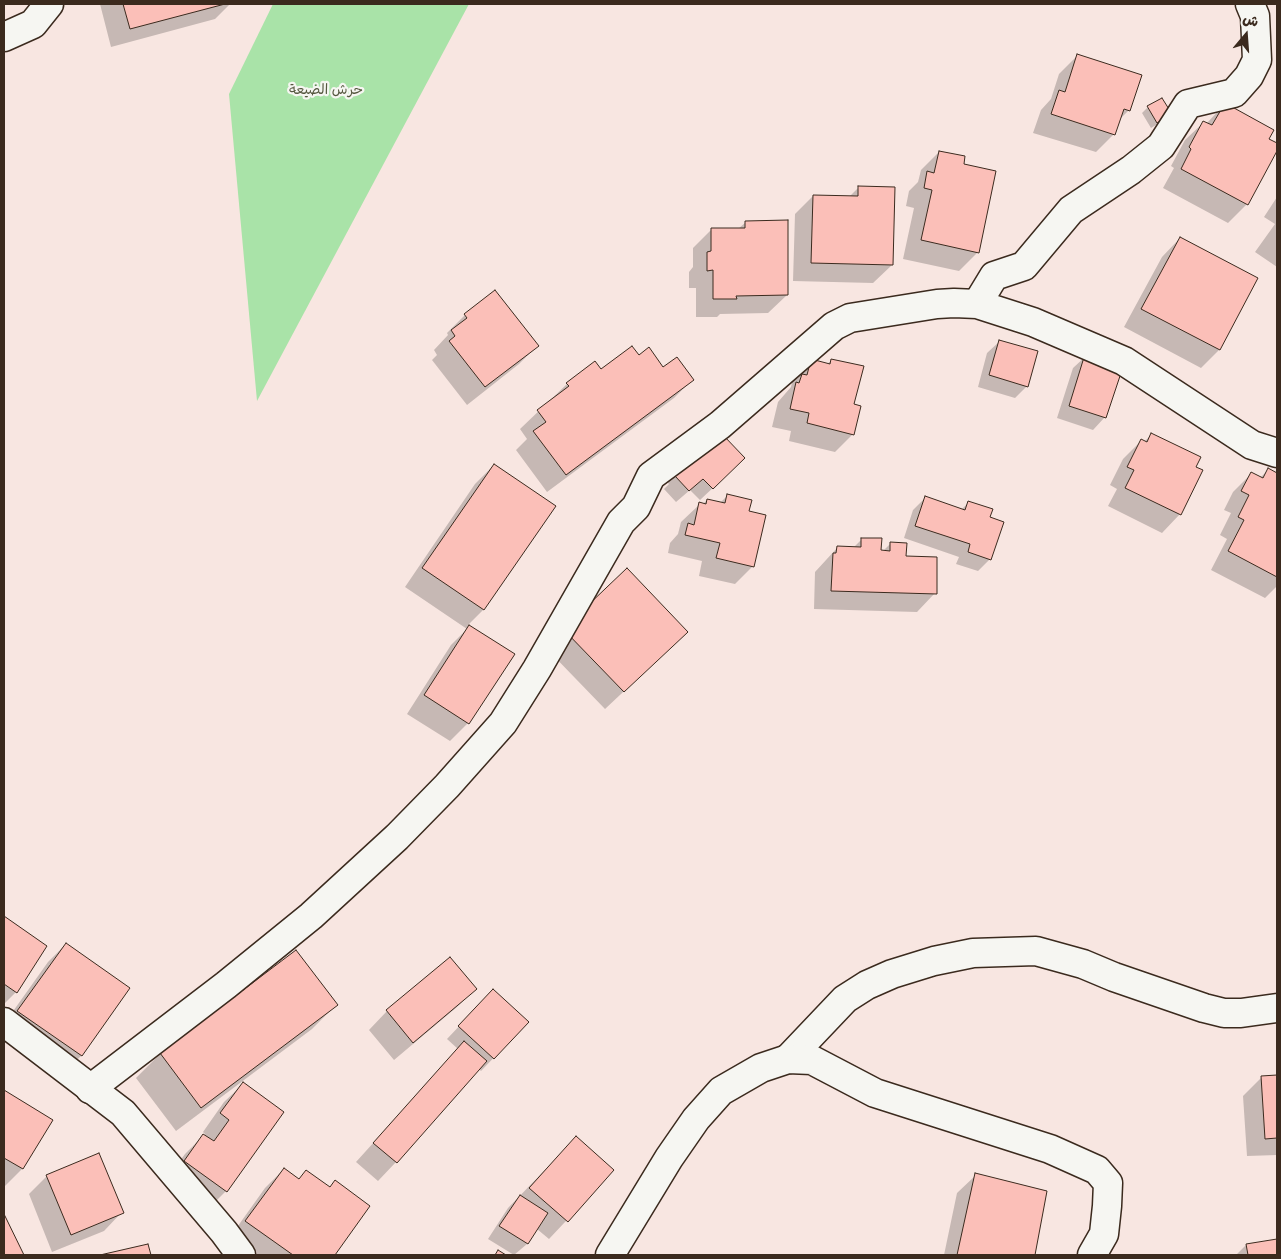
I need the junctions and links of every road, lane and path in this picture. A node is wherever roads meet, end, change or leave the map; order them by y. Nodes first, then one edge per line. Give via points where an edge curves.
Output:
1 (49, 4) edge
2 (1250, 4) edge
3 (1257, 33) junction
4 (4, 36) edge
5 (1277, 55) edge
6 (977, 304) junction
7 (1277, 453) edge
8 (1277, 1008) edge
9 (4, 1022) edge
10 (788, 1059) junction
11 (90, 1089) junction
12 (241, 1255) edge
13 (610, 1255) edge
14 (1092, 1255) edge

1 - 4 street via 33,24
2 - 3 street via 1256,16
3 - 5 street
3 - 6 street via 1257,60 1249,76 1234,93 1188,104 1161,146 1071,210 1024,266 994,276
6 - 7 street via 1033,322 1124,361 1252,445
6 - 11 street via 937,304 850,318 834,326 720,424 651,476 636,507 621,522 503,723 447,786 398,837 311,916
8 - 10 street via 1224,1013 1036,951 973,953 901,971 867,986 845,999
9 - 11 street
10 - 13 street via 761,1068 721,1091 696,1119 669,1158
10 - 14 street via 812,1060 876,1093 1050,1149 1097,1170 1108,1183 1107,1206 1104,1234
11 - 12 street via 123,1113

